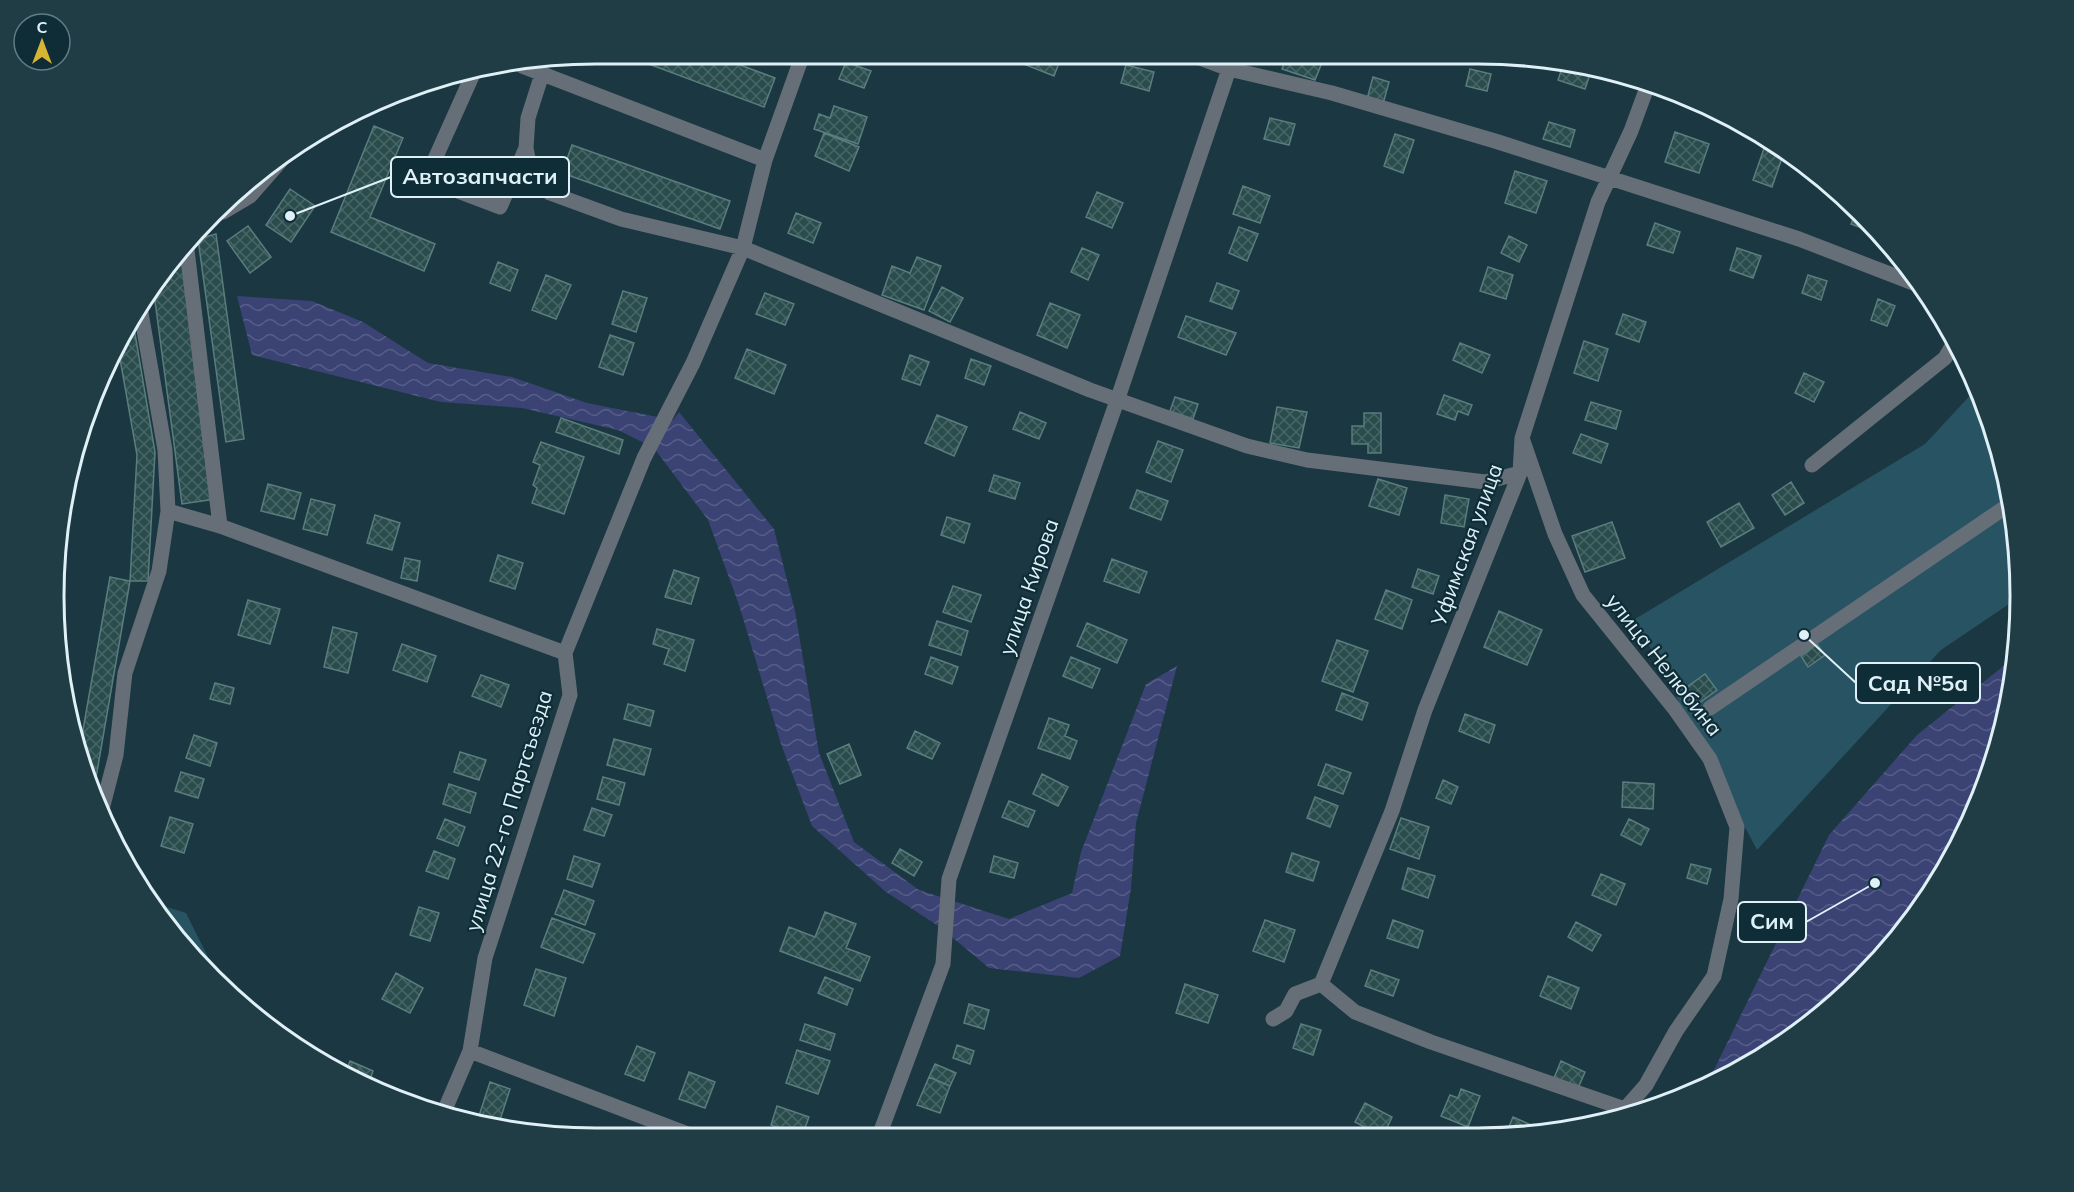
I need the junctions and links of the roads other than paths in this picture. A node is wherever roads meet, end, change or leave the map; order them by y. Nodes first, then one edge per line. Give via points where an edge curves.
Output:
1 (799, 64) edge
2 (1216, 64) edge
3 (1232, 64) edge
4 (529, 69) edge
5 (1229, 69) junction
6 (542, 74) junction
7 (470, 80) edge
8 (1646, 92) edge
9 (526, 148) junction
10 (765, 160) junction
11 (1608, 179) junction
12 (261, 183) edge
13 (239, 203) edge
14 (742, 248) junction
15 (188, 256) edge
16 (1906, 280) edge
17 (142, 320) edge
18 (1950, 351) edge
19 (1118, 398) junction
20 (1522, 438) junction
21 (1812, 465) dead end
22 (1520, 473) junction
23 (2002, 509) edge
24 (168, 512) junction
25 (220, 526) junction
26 (565, 653) junction
27 (1710, 708) dead end
28 (105, 798) edge
29 (1321, 984) junction
30 (1273, 1019) dead end
31 (470, 1051) junction
32 (446, 1105) edge
33 (1628, 1105) edge
34 (1621, 1107) edge
35 (672, 1128) edge
36 (882, 1128) edge

1 - 10 street
2 - 5 street
3 - 5 street, улица Кирова
4 - 6 street
5 - 11 street via 1414,116
5 - 19 street, улица Кирова
6 - 9 street via 528,118
6 - 10 street
7 - 9 street via 426,179 500,207
8 - 11 street, Уфимская улица via 1632,131
9 - 14 street via 532,178 550,193 621,219
10 - 14 street
11 - 16 street via 1799,239
11 - 20 street, Уфимская улица
12 - 13 street
14 - 19 street
14 - 26 street, улица 22-го Партсъезда via 693,363 644,458
15 - 25 street
17 - 24 street via 165,450
18 - 21 street
19 - 22 street via 1247,446 1307,460 1485,482
19 - 36 street, улица Кирова via 949,879 943,964
20 - 22 street, Уфимская улица
20 - 33 street, улица Нелюбина via 1555,534 1583,596 1710,759 1737,827 1731,899 1714,976 1676,1031 1646,1085
22 - 29 street, Уфимская улица via 1425,710 1392,812
23 - 27 street
24 - 25 street
24 - 28 street via 159,572 124,673 116,755
25 - 26 street
26 - 31 street, улица 22-го Партсъезда via 570,696 485,958
29 - 30 street via 1295,994 1286,1011
29 - 34 street, улица Нелюбина via 1355,1012
31 - 32 street, улица 22-го Партсъезда
31 - 35 street

